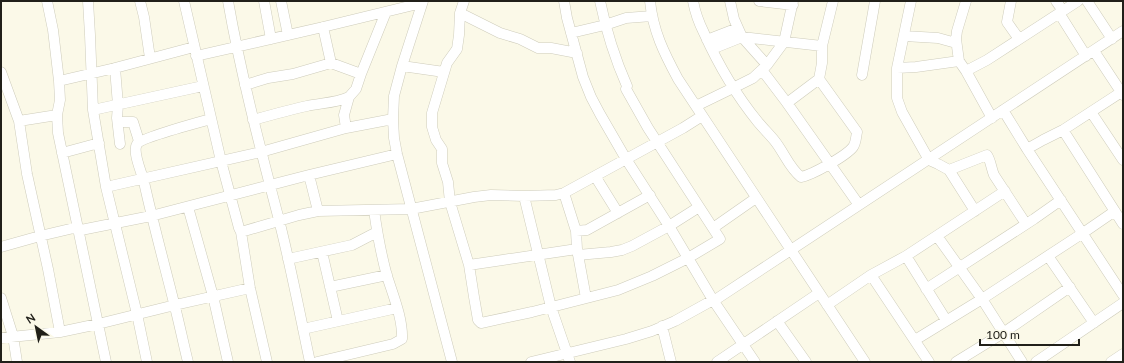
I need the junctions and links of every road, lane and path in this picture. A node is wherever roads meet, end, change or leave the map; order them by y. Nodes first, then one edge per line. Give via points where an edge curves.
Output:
1 (47, 1) edge
2 (88, 1) edge
3 (140, 1) edge
4 (184, 1) edge
5 (228, 1) edge
6 (264, 1) edge
7 (281, 1) edge
8 (464, 1) edge
9 (564, 1) edge
10 (600, 1) edge
11 (650, 1) edge
12 (693, 1) edge
13 (730, 1) edge
14 (758, 1) edge
15 (833, 1) edge
16 (875, 1) edge
17 (912, 1) edge
18 (966, 1) edge
19 (1011, 1) edge
20 (1056, 1) edge
21 (1078, 1) edge
22 (1086, 1) edge
23 (422, 2) edge
24 (793, 3) edge
25 (386, 12) junction
26 (460, 12) junction
27 (1061, 12) junction
28 (652, 16) junction
29 (605, 25) junction
30 (323, 27) junction
31 (1123, 31) edge
32 (740, 32) junction
33 (571, 33) junction
34 (288, 35) junction
35 (904, 36) junction
36 (271, 39) junction
37 (1019, 39) junction
38 (1112, 39) junction
39 (707, 40) junction
40 (784, 42) junction
41 (956, 43) junction
42 (822, 46) junction
43 (236, 47) junction
44 (712, 49) junction
45 (195, 52) junction
46 (577, 53) junction
47 (1090, 54) junction
48 (150, 58) junction
49 (959, 61) junction
50 (331, 63) junction
51 (402, 66) junction
52 (765, 67) junction
53 (115, 68) junction
54 (897, 68) junction
55 (966, 71) junction
56 (1, 72) edge
57 (444, 72) junction
58 (92, 73) junction
59 (361, 74) junction
60 (862, 75) dead end
61 (819, 78) junction
62 (59, 81) junction
63 (245, 85) junction
64 (203, 86) junction
65 (734, 88) junction
66 (1122, 93) edge
67 (349, 97) junction
68 (787, 103) junction
69 (118, 104) junction
70 (696, 106) junction
71 (93, 110) junction
72 (1003, 110) junction
73 (1091, 112) junction
74 (58, 115) junction
75 (702, 116) junction
76 (393, 118) junction
77 (992, 118) junction
78 (211, 119) junction
79 (253, 120) junction
80 (19, 121) junction
81 (118, 122) junction
82 (346, 128) junction
83 (1063, 130) junction
84 (139, 141) junction
85 (658, 142) junction
86 (99, 143) junction
87 (120, 144) dead end
88 (1027, 149) junction
89 (261, 152) junction
90 (62, 153) junction
91 (397, 154) junction
92 (1123, 158) edge
93 (626, 159) junction
94 (929, 160) junction
95 (221, 161) junction
96 (830, 164) junction
97 (949, 170) junction
98 (309, 175) junction
99 (596, 176) junction
100 (143, 179) junction
101 (270, 186) junction
102 (106, 187) junction
103 (1005, 192) junction
104 (564, 193) junction
105 (650, 195) junction
106 (230, 196) junction
107 (524, 196) junction
108 (756, 198) junction
109 (1061, 200) junction
110 (450, 202) junction
111 (859, 205) junction
112 (188, 207) junction
113 (699, 207) junction
114 (411, 208) junction
115 (374, 210) junction
116 (318, 211) junction
117 (975, 211) junction
118 (1115, 211) junction
119 (618, 213) junction
120 (151, 216) junction
121 (279, 220) junction
122 (115, 224) junction
123 (1026, 224) junction
124 (1123, 224) edge
125 (669, 226) junction
126 (713, 228) junction
127 (78, 229) junction
128 (576, 231) junction
129 (241, 232) junction
130 (376, 232) junction
131 (1083, 233) junction
132 (40, 236) junction
133 (937, 236) junction
134 (1, 247) edge
135 (790, 250) junction
136 (322, 252) junction
137 (578, 252) junction
138 (538, 255) junction
139 (906, 256) junction
140 (1048, 256) junction
141 (688, 258) junction
142 (288, 259) junction
143 (469, 265) junction
144 (958, 267) junction
145 (387, 275) junction
146 (871, 275) junction
147 (330, 287) junction
148 (1070, 287) junction
149 (250, 288) junction
150 (926, 289) junction
151 (819, 293) junction
152 (1123, 295) edge
153 (213, 296) junction
154 (1, 298) edge
155 (586, 298) junction
156 (982, 299) junction
157 (713, 300) junction
158 (1123, 303) edge
159 (175, 305) junction
160 (827, 305) junction
161 (551, 307) junction
162 (397, 308) junction
163 (3, 314) edge
164 (137, 314) junction
165 (946, 320) junction
166 (338, 321) junction
167 (777, 321) junction
168 (1094, 323) junction
169 (98, 324) junction
170 (662, 326) junction
171 (303, 329) junction
172 (60, 332) junction
173 (1003, 333) junction
174 (13, 336) junction
175 (1, 338) edge
176 (915, 340) junction
177 (743, 345) junction
178 (1123, 354) edge
179 (569, 358) edge
180 (804, 361) edge
181 (17, 362) edge
182 (106, 362) edge
183 (147, 362) edge
184 (188, 362) edge
185 (228, 362) edge
186 (268, 362) edge
187 (310, 362) edge
188 (317, 362) edge
189 (452, 362) edge
190 (531, 362) edge
191 (671, 362) edge
192 (717, 362) edge
193 (756, 362) edge
194 (865, 362) edge
195 (929, 362) edge
196 (956, 362) edge
197 (1022, 362) edge
198 (1036, 362) edge
199 (1111, 362) edge

1 - 62 street
2 - 58 street
3 - 48 street
4 - 45 street
5 - 43 street
6 - 36 street
7 - 34 street
8 - 26 street
9 - 33 street
10 - 29 street
11 - 28 street
12 - 39 street
13 - 32 street
14 - 24 street
15 - 42 street
16 - 60 street
17 - 35 street
18 - 41 street
19 - 37 street via 1007,22
20 - 27 street
21 - 27 street
22 - 38 street
23 - 25 street
23 - 51 street
24 - 40 street
25 - 30 street
25 - 59 street
26 - 46 street via 500,33 538,48
26 - 57 street via 457,49
27 - 37 street
27 - 47 street
28 - 29 street via 626,18
28 - 70 street via 667,58
29 - 33 street
29 - 85 street via 626,89
30 - 34 street
30 - 50 street
31 - 38 street
32 - 39 street
32 - 40 street
32 - 44 street
32 - 52 street
33 - 46 street
34 - 36 street
35 - 41 street via 938,38
35 - 54 street
36 - 43 street
37 - 55 street
38 - 47 street
39 - 44 street
40 - 42 street
40 - 52 street
41 - 49 street
42 - 61 street
43 - 45 street
43 - 63 street
44 - 65 street
45 - 48 street
45 - 64 street
46 - 93 street via 591,97
47 - 66 street
47 - 72 street
48 - 53 street
49 - 54 street
49 - 55 street
50 - 59 street
50 - 63 street
51 - 57 street
51 - 76 street via 394,96
52 - 65 street via 753,78
52 - 68 street
53 - 58 street
53 - 69 street
54 - 94 street via 898,98 902,112
55 - 77 street
56 - 80 street
57 - 110 street via 432,114 432,127 442,149 442,163 448,182
58 - 62 street
58 - 71 street
59 - 67 street via 356,89
61 - 68 street
61 - 96 street via 857,132 852,148
62 - 74 street
63 - 79 street
64 - 69 street
64 - 78 street
65 - 70 street
65 - 96 street via 801,177
66 - 73 street
67 - 79 street
67 - 82 street via 344,115
68 - 96 street
69 - 71 street
69 - 81 street
70 - 75 street
71 - 86 street
72 - 77 street
72 - 88 street
73 - 83 street
73 - 92 street
74 - 80 street
74 - 90 street
75 - 85 street
75 - 108 street
76 - 82 street
76 - 91 street
77 - 94 street
78 - 84 street
78 - 95 street
79 - 89 street
80 - 132 street
81 - 84 street via 133,122
81 - 87 street
82 - 89 street
83 - 88 street
83 - 118 street
84 - 100 street via 135,152
85 - 93 street
85 - 113 street
86 - 90 street
86 - 102 street
88 - 109 street
89 - 95 street
89 - 101 street
90 - 127 street
91 - 98 street
91 - 114 street
93 - 99 street
93 - 105 street
94 - 97 street
94 - 111 street
95 - 100 street
95 - 106 street
96 - 111 street
97 - 103 street via 987,155 994,175
97 - 117 street
98 - 101 street
98 - 116 street
99 - 104 street
99 - 119 street
100 - 102 street
100 - 120 street
101 - 106 street
101 - 121 street
102 - 122 street
103 - 117 street
103 - 123 street
104 - 107 street
104 - 128 street
105 - 119 street
105 - 125 street
106 - 112 street
106 - 129 street
107 - 110 street via 485,196
107 - 138 street
108 - 126 street
108 - 135 street
109 - 123 street
109 - 131 street
110 - 114 street
110 - 143 street
111 - 135 street
112 - 120 street
112 - 153 street
113 - 125 street
113 - 126 street
114 - 115 street
114 - 189 street
115 - 116 street
115 - 130 street
116 - 121 street
117 - 133 street
118 - 124 street
118 - 131 street
119 - 128 street via 587,230
120 - 122 street
120 - 159 street
121 - 129 street
121 - 142 street
122 - 127 street
122 - 164 street
123 - 144 street
125 - 137 street via 622,250
125 - 141 street
126 - 141 street via 720,239
127 - 132 street
127 - 169 street
128 - 137 street
129 - 149 street
130 - 136 street via 352,245
130 - 145 street
131 - 140 street
131 - 152 street
132 - 134 street
132 - 172 street
133 - 139 street
133 - 144 street
135 - 151 street
135 - 157 street
136 - 142 street
136 - 147 street
137 - 138 street
137 - 155 street
138 - 143 street
138 - 161 street
139 - 146 street
139 - 150 street
140 - 148 street
140 - 156 street
141 - 155 street via 629,286
141 - 157 street
142 - 171 street
143 - 161 street via 478,320 481,323
144 - 150 street
144 - 156 street
145 - 147 street
145 - 162 street
146 - 160 street
146 - 176 street
147 - 166 street
148 - 168 street
148 - 173 street
149 - 153 street
149 - 186 street
150 - 165 street
151 - 160 street
151 - 167 street
153 - 159 street
153 - 185 street
154 - 163 street
155 - 161 street
156 - 165 street
156 - 173 street
157 - 170 street
157 - 177 street
158 - 168 street
159 - 164 street
159 - 184 street
160 - 194 street
161 - 179 street
162 - 166 street
162 - 188 street via 402,332 402,339 399,342
163 - 174 street
164 - 169 street
164 - 183 street
165 - 176 street
166 - 171 street
167 - 177 street
167 - 180 street
168 - 198 street
169 - 172 street
169 - 182 street
170 - 179 street
170 - 191 street
171 - 187 street
172 - 174 street
173 - 196 street
173 - 197 street
174 - 175 street
174 - 181 street
176 - 195 street
177 - 192 street
177 - 193 street
178 - 199 street
179 - 190 street

